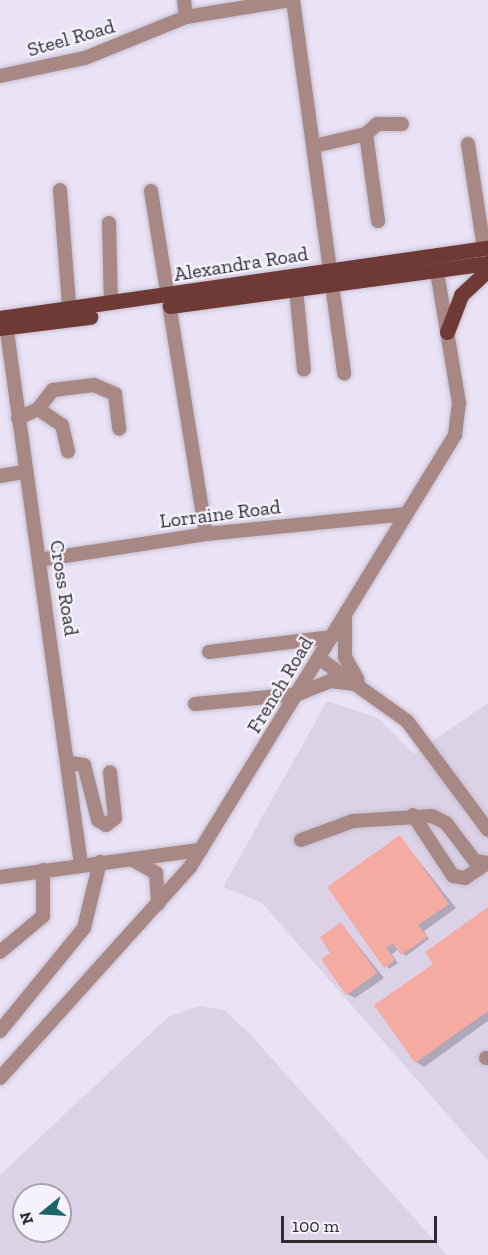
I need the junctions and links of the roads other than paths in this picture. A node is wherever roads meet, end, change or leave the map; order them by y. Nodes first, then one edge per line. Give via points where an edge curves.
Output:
1 (184, 0) edge
2 (292, 0) edge
3 (186, 17) junction
4 (0, 76) edge
5 (402, 124) dead end
6 (366, 134) junction
7 (468, 144) dead end
8 (314, 146) junction
9 (60, 190) dead end
10 (151, 191) dead end
11 (378, 221) dead end
12 (109, 223) dead end
13 (487, 253) edge
14 (436, 263) junction
15 (488, 270) edge
16 (333, 278) junction
17 (296, 289) junction
18 (170, 301) junction
19 (111, 303) junction
20 (70, 314) junction
21 (3, 323) edge
22 (447, 332) junction
23 (304, 370) dead end
24 (344, 374) dead end
25 (38, 409) junction
26 (18, 418) junction
27 (119, 429) dead end
28 (68, 452) dead end
29 (27, 471) junction
30 (0, 476) edge
31 (406, 514) junction
32 (206, 534) junction
33 (39, 560) junction
34 (346, 614) junction
35 (332, 637) junction
36 (209, 652) dead end
37 (320, 658) junction
38 (363, 686) junction
39 (298, 694) junction
40 (195, 704) dead end
41 (70, 763) junction
42 (110, 772) dead end
43 (413, 815) junction
44 (488, 830) edge
45 (301, 840) dead end
46 (201, 850) junction
47 (130, 859) junction
48 (100, 862) junction
49 (487, 863) edge
50 (81, 865) junction
51 (43, 870) junction
52 (0, 877) edge
53 (158, 904) junction
54 (0, 952) edge
55 (0, 1031) edge
56 (0, 1078) edge

1 - 3 street
2 - 3 street, Steel Road
2 - 8 street
3 - 4 street, Steel Road via 84,58
5 - 6 street via 377,124
6 - 8 street
6 - 11 street
7 - 13 street
8 - 16 street
9 - 20 street
10 - 18 street
12 - 19 street
13 - 14 main road, Alexandra Road
14 - 16 main road, Alexandra Road
14 - 22 street, French Road
15 - 22 main road via 461,295
16 - 17 main road, Alexandra Road
16 - 18 main road, Alexandra Road
16 - 24 street
17 - 18 main road, Alexandra Road
17 - 23 street
18 - 19 main road, Alexandra Road
18 - 20 main road, Alexandra Road
18 - 32 street
19 - 20 main road, Alexandra Road
20 - 21 main road, Alexandra Road
21 - 26 street, Cross Road
22 - 31 street, French Road via 459,423
25 - 26 street
25 - 27 street via 53,390 108,388 118,399
25 - 28 street via 62,425
26 - 29 street, Cross Road
29 - 30 street
29 - 33 street, Cross Road
31 - 32 street, Lorraine Road
31 - 34 street, French Road
32 - 33 street, Lorraine Road
33 - 41 street, Cross Road
34 - 35 street, French Road
34 - 38 street via 345,657
35 - 36 street
35 - 37 street, French Road
37 - 38 street
37 - 39 street, French Road
38 - 39 street via 330,681
38 - 44 street via 407,721
39 - 40 street
39 - 46 street, French Road
41 - 42 street via 84,765 98,820 106,825 115,818
41 - 50 street, Cross Road
43 - 45 street via 353,821
43 - 49 street via 441,819 468,855
43 - 49 street via 456,878
46 - 47 street
46 - 53 street, French Road
47 - 48 street
47 - 53 street via 156,873
48 - 50 street
48 - 55 street via 84,928
50 - 51 street
51 - 52 street
51 - 54 street via 43,916
53 - 56 street, French Road

